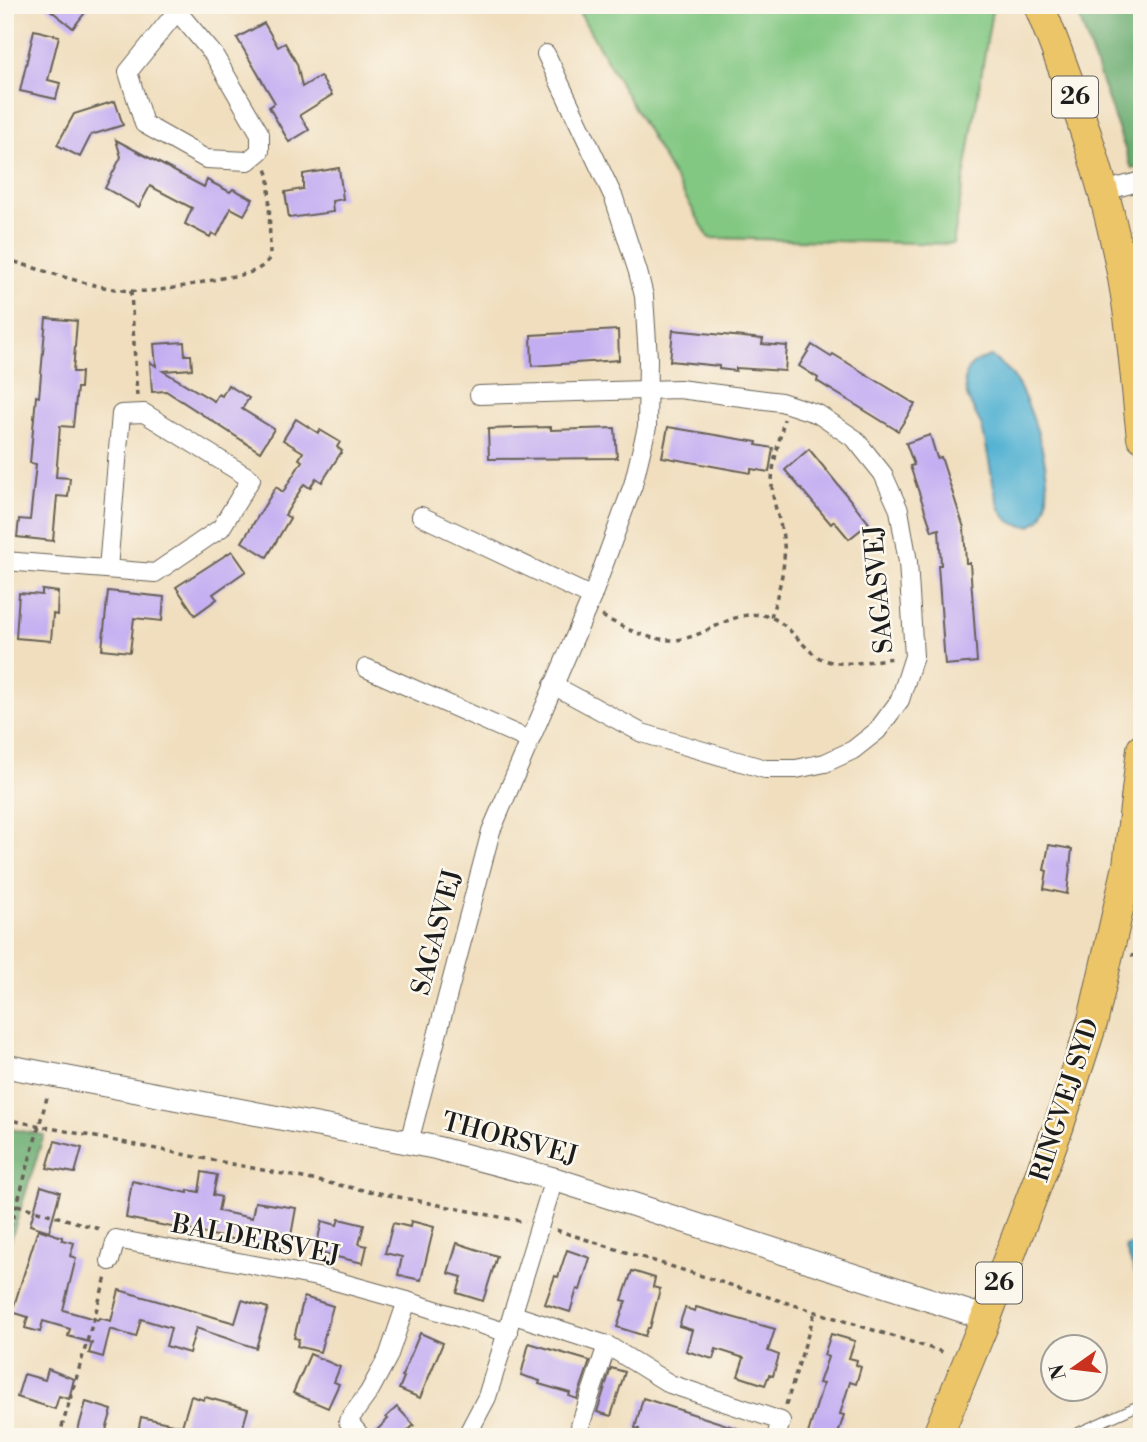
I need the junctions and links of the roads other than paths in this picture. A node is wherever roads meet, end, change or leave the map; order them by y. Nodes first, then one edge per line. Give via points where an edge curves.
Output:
1 (1039, 5) edge
2 (175, 8) edge
3 (546, 54) dead end
4 (1142, 181) edge
5 (1104, 191) junction
6 (648, 389) junction
7 (480, 395) dead end
8 (1142, 437) edge
9 (421, 516) dead end
10 (5, 561) edge
11 (108, 569) junction
12 (590, 602) junction
13 (366, 668) dead end
14 (553, 685) junction
15 (529, 740) junction
16 (1142, 750) edge
17 (5, 1066) edge
18 (410, 1142) junction
19 (554, 1179) junction
20 (110, 1261) road end
21 (407, 1301) junction
22 (514, 1315) junction
23 (986, 1318) junction
24 (508, 1333) junction
25 (607, 1345) junction
26 (1142, 1404) edge
27 (580, 1426) dead end
28 (779, 1429) edge
29 (359, 1434) dead end
30 (466, 1437) edge
31 (937, 1437) edge
32 (1068, 1437) edge

1 - 5 main road, 26 via 1075,95
2 - 2 street via 214,55 260,134 260,151 247,161 206,159 144,124 128,72
3 - 6 street, SAGASVEJ via 614,198 638,272 644,296
4 - 5 street
5 - 8 main road, 26 via 1128,307
6 - 7 street, SAGASVEJ
6 - 12 street, SAGASVEJ via 647,427 633,485
6 - 14 street, SAGASVEJ via 787,404 818,414 855,439 883,474 899,510 908,562 914,656 900,700 877,731 853,750 825,763 765,769 642,733
9 - 12 street
10 - 11 street
11 - 11 street via 155,573 220,528 251,479 144,413 121,414
12 - 14 street, SAGASVEJ
13 - 15 street
14 - 15 street, SAGASVEJ
15 - 18 street, SAGASVEJ via 491,831
16 - 23 main road, RINGVEJ SYD / 26 via 1128,866 1093,1020 1058,1128
17 - 18 street, THORSVEJ
18 - 19 street, THORSVEJ
19 - 22 street
19 - 23 street, THORSVEJ
20 - 21 street, BALDERSVEJ via 116,1239 328,1279
21 - 24 street, BALDERSVEJ
21 - 29 street via 388,1357 348,1421
22 - 24 street
22 - 25 street
23 - 31 main road, RINGVEJ SYD / 26
24 - 30 street via 487,1397
25 - 27 street
25 - 28 street via 670,1384
26 - 32 lane

